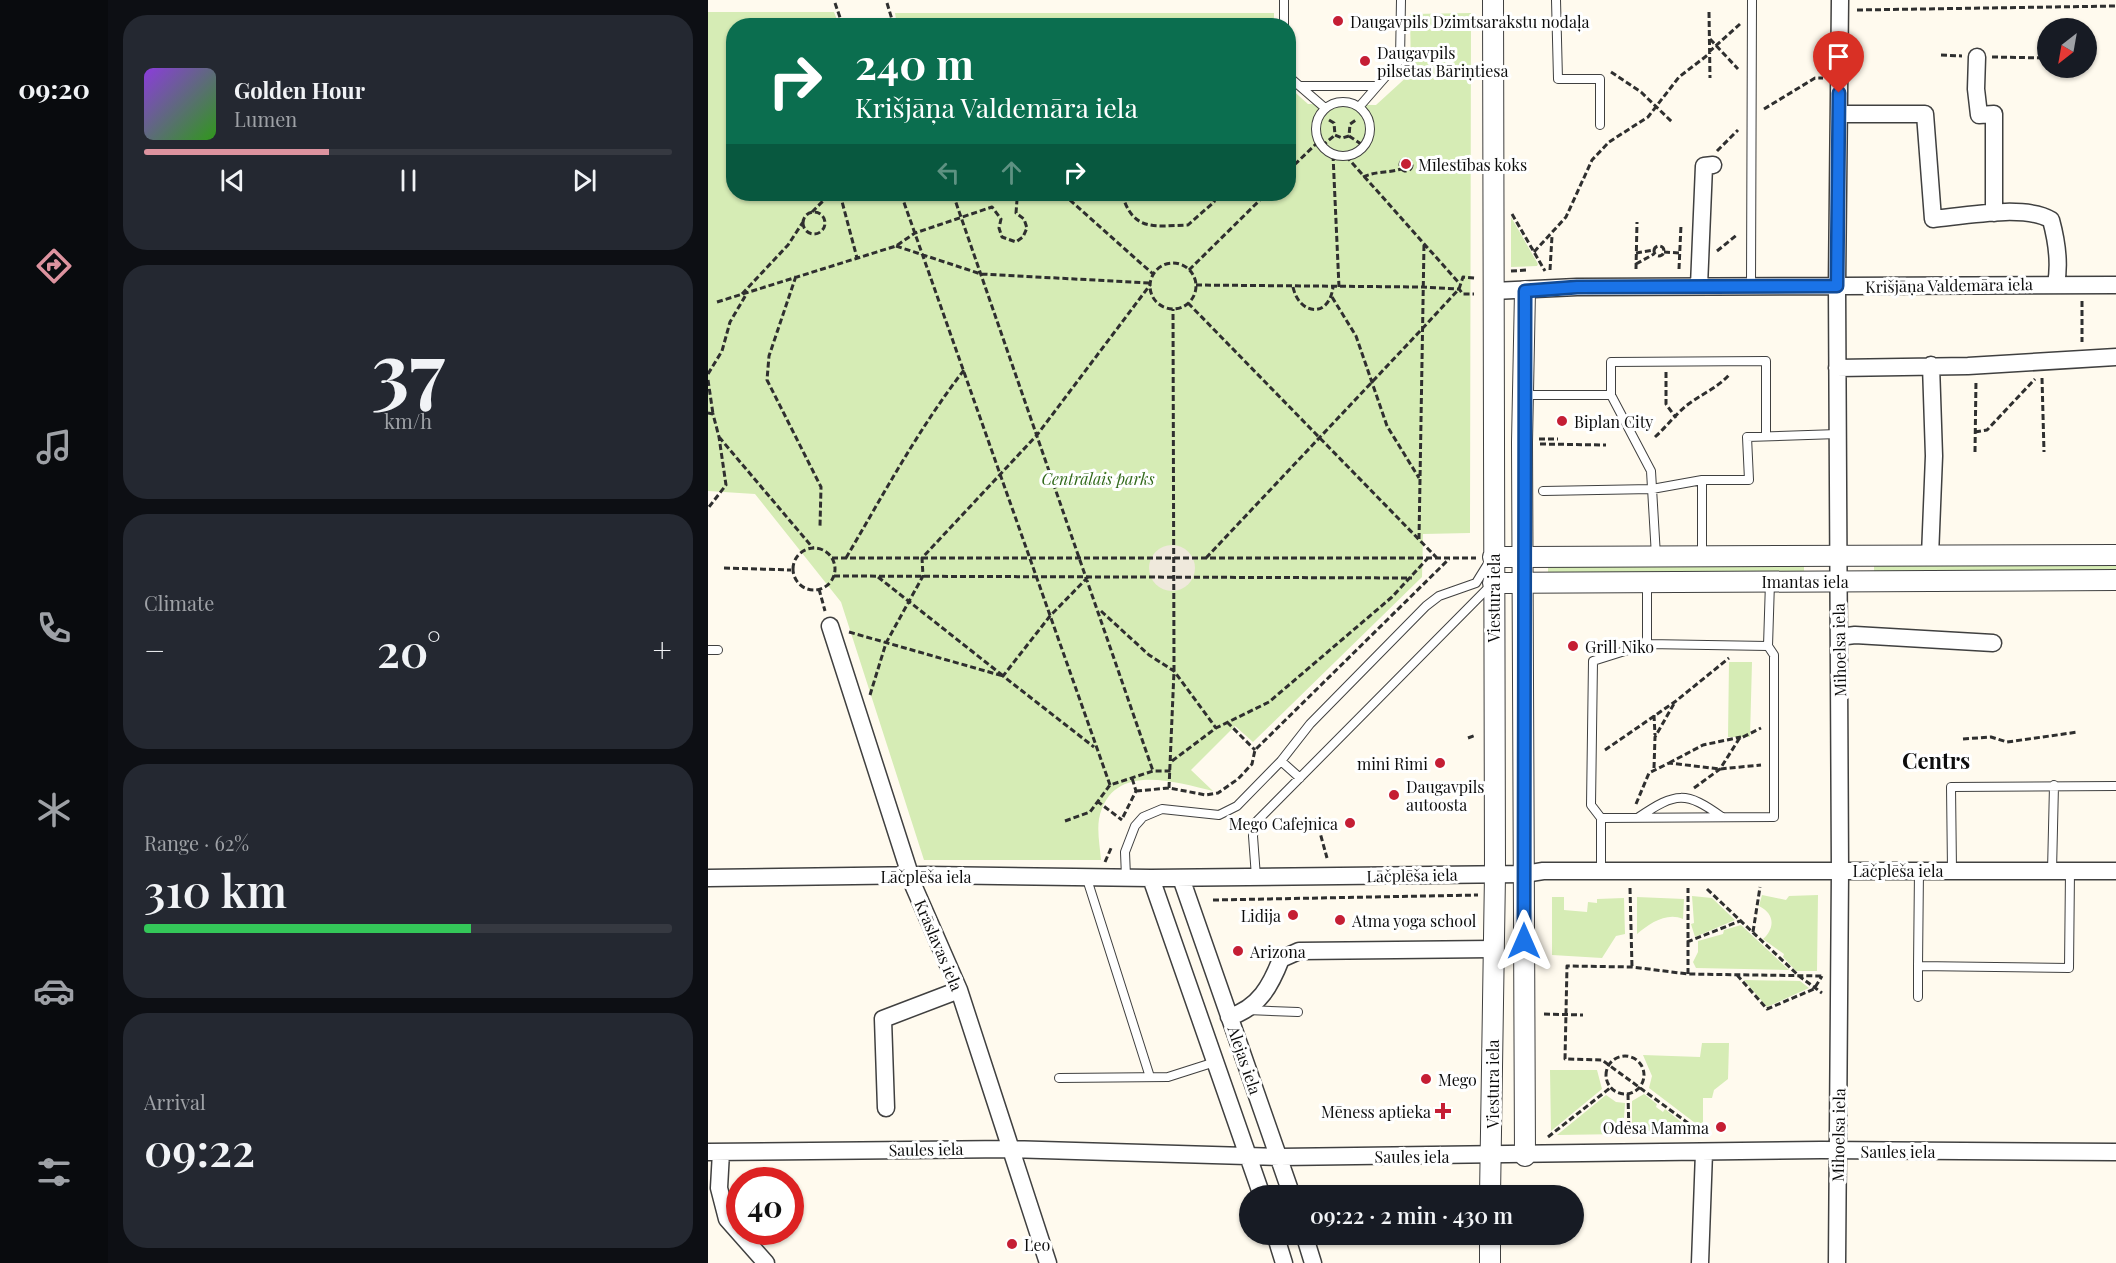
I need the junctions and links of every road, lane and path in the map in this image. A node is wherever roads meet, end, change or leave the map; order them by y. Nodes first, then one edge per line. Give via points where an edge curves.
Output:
1 (1284, 0) edge
2 (1401, 0) edge
3 (1493, 0) edge
4 (1556, 0) edge
5 (1752, 0) edge
6 (1840, 0) edge
7 (835, 3) dead end
8 (887, 3) dead end
9 (2116, 6) edge
10 (1857, 10) dead end
11 (1709, 12) dead end
12 (1752, 12) junction
13 (840, 18) edge
14 (892, 18) edge
15 (1284, 18) edge
16 (1708, 38) junction
17 (1716, 46) junction
18 (1709, 53) junction
19 (1977, 57) dead end
20 (1605, 68) dead end
21 (1710, 78) dead end
22 (1823, 78) dead end
23 (1296, 83) edge
24 (1753, 84) junction
25 (1300, 86) junction
26 (1377, 86) junction
27 (1359, 107) junction
28 (1657, 107) junction
29 (1322, 112) junction
30 (1366, 114) junction
31 (1839, 114) junction
32 (1753, 115) junction
33 (1672, 122) dead end
34 (1600, 124) dead end
35 (1335, 135) junction
36 (1349, 136) junction
37 (1320, 144) junction
38 (1364, 146) junction
39 (1333, 155) junction
40 (1346, 156) junction
41 (1296, 164) edge
42 (1713, 165) joint
43 (1401, 169) junction
44 (1364, 177) junction
45 (823, 201) edge
46 (842, 201) edge
47 (904, 201) edge
48 (955, 201) edge
49 (1017, 201) edge
50 (1071, 201) edge
51 (1124, 201) edge
52 (1214, 201) edge
53 (1259, 201) edge
54 (1507, 205) dead end
55 (812, 212) junction
56 (1994, 213) junction
57 (961, 218) junction
58 (803, 222) junction
59 (1637, 222) dead end
60 (1750, 223) junction
61 (1681, 225) dead end
62 (915, 233) junction
63 (1552, 235) junction
64 (1424, 244) junction
65 (896, 246) junction
66 (1534, 252) junction
67 (1636, 253) junction
68 (923, 255) junction
69 (857, 258) junction
70 (1636, 264) junction
71 (1699, 267) junction
72 (1679, 269) dead end
73 (1189, 270) junction
74 (1550, 270) dead end
75 (1636, 270) dead end
76 (981, 274) junction
77 (1153, 274) junction
78 (796, 276) junction
79 (1476, 278) dead end
80 (1545, 281) dead end
81 (1459, 283) junction
82 (1150, 284) junction
83 (2056, 284) junction
84 (1196, 285) junction
85 (1751, 285) junction
86 (2116, 285) edge
87 (1699, 286) junction
88 (1837, 286) junction
89 (1293, 287) junction
90 (1333, 287) junction
91 (1339, 287) junction
92 (1423, 287) junction
93 (1459, 289) junction
94 (1525, 291) junction
95 (1485, 292) junction
96 (747, 293) junction
97 (742, 295) junction
98 (1332, 297) junction
99 (717, 302) dead end
100 (1188, 303) junction
101 (1173, 309) junction
102 (1422, 329) junction
103 (2116, 357) edge
104 (1665, 362) junction
105 (1741, 362) junction
106 (1998, 364) junction
107 (1931, 365) junction
108 (1837, 368) junction
109 (964, 370) junction
110 (708, 374) edge
111 (708, 380) edge
112 (1371, 384) junction
113 (1523, 395) junction
114 (1611, 395) junction
115 (708, 413) edge
116 (713, 414) junction
117 (1676, 418) junction
118 (1975, 432) junction
119 (1838, 434) junction
120 (1037, 435) junction
121 (1655, 436) dead end
122 (1766, 436) junction
123 (719, 437) junction
124 (1322, 437) junction
125 (1537, 439) dead end
126 (1540, 444) dead end
127 (1558, 445) junction
128 (1606, 445) dead end
129 (1975, 452) dead end
130 (2044, 452) dead end
131 (1000, 476) junction
132 (1420, 480) junction
133 (1702, 480) junction
134 (1652, 489) junction
135 (1543, 491) dead end
136 (709, 507) edge
137 (820, 526) dead end
138 (1419, 540) junction
139 (813, 548) junction
140 (2116, 555) edge
141 (1656, 556) junction
142 (1702, 556) junction
143 (1838, 556) junction
144 (1930, 556) junction
145 (1524, 557) junction
146 (832, 558) junction
147 (846, 558) junction
148 (922, 558) junction
149 (1030, 558) junction
150 (1079, 558) junction
151 (1173, 558) junction
152 (1206, 558) junction
153 (1428, 558) junction
154 (1437, 558) junction
155 (1484, 558) junction
156 (1449, 559) junction
157 (724, 568) dead end
158 (792, 570) junction
159 (834, 576) junction
160 (877, 576) junction
161 (923, 576) junction
162 (1037, 577) junction
163 (1088, 577) junction
164 (1173, 577) junction
165 (1412, 578) junction
166 (1838, 580) junction
167 (2116, 580) edge
168 (1647, 581) junction
169 (1770, 581) junction
170 (1524, 582) junction
171 (1493, 583) junction
172 (819, 589) junction
173 (909, 604) junction
174 (1099, 609) junction
175 (1050, 616) junction
176 (830, 626) junction
177 (1839, 637) junction
178 (886, 643) junction
179 (1993, 643) dead end
180 (1647, 644) junction
181 (1735, 645) junction
182 (1768, 646) junction
183 (1174, 671) junction
184 (1003, 676) junction
185 (1676, 701) junction
186 (1654, 714) junction
187 (861, 721) junction
188 (1227, 722) junction
189 (1774, 723) junction
190 (1216, 728) junction
191 (2078, 732) dead end
192 (1476, 735) dead end
193 (1655, 737) junction
194 (1743, 737) junction
195 (1468, 738) dead end
196 (1963, 739) dead end
197 (1096, 748) junction
198 (1256, 750) junction
199 (1774, 756) junction
200 (1591, 758) junction
201 (1281, 761) junction
202 (1171, 762) junction
203 (1669, 763) junction
204 (1654, 769) junction
205 (1720, 769) junction
206 (1153, 771) junction
207 (1171, 771) junction
208 (1132, 778) junction
209 (1300, 778) junction
210 (1110, 785) junction
211 (2054, 785) junction
212 (2116, 786) edge
213 (1169, 788) junction
214 (1679, 799) junction
215 (1097, 801) junction
216 (1316, 818) dead end
217 (1601, 818) junction
218 (1634, 818) junction
219 (1723, 818) junction
220 (1122, 820) dead end
221 (1065, 821) dead end
222 (1327, 858) dead end
223 (1919, 870) junction
224 (1952, 870) junction
225 (1601, 871) junction
226 (1630, 871) junction
227 (1689, 871) junction
228 (1762, 871) junction
229 (1840, 871) junction
230 (2052, 871) junction
231 (2070, 871) junction
232 (2116, 871) edge
233 (1495, 874) junction
234 (1524, 874) junction
235 (912, 875) junction
236 (1086, 876) junction
237 (1126, 877) junction
238 (1256, 877) junction
239 (708, 878) edge
240 (1151, 878) junction
241 (1181, 878) junction
242 (1740, 921) junction
243 (1197, 924) junction
244 (1170, 930) junction
245 (1753, 932) junction
246 (1687, 942) junction
247 (1493, 949) junction
248 (1918, 966) junction
249 (1632, 967) junction
250 (1688, 974) junction
251 (1737, 975) junction
252 (1799, 976) junction
253 (1814, 989) junction
254 (959, 990) junction
255 (1822, 993) dead end
256 (1918, 997) dead end
257 (1298, 1012) dead end
258 (1237, 1013) junction
259 (1544, 1014) dead end
260 (1566, 1015) junction
261 (1583, 1016) dead end
262 (1215, 1062) junction
263 (1608, 1065) junction
264 (1150, 1077) junction
265 (1059, 1078) dead end
266 (1641, 1087) junction
267 (1610, 1088) junction
268 (1628, 1094) junction
269 (886, 1108) dead end
270 (1629, 1137) dead end
271 (1544, 1140) dead end
272 (1706, 1145) junction
273 (1010, 1149) junction
274 (1839, 1151) junction
275 (714, 1152) edge
276 (2116, 1152) edge
277 (1248, 1154) junction
278 (1490, 1156) junction
279 (1525, 1156) junction
280 (1280, 1157) junction
281 (1258, 1185) edge
282 (1289, 1185) edge
283 (1490, 1185) edge
284 (1278, 1245) edge
285 (1307, 1245) edge
286 (1490, 1245) edge
287 (766, 1263) edge
288 (1048, 1263) edge
289 (1284, 1263) edge
290 (1313, 1263) edge
291 (1490, 1263) edge
292 (1700, 1263) edge
293 (1837, 1263) edge

1 - 15 lane
2 - 26 lane via 1400,60
3 - 95 street, Viestura iela
4 - 34 lane via 1558,79 1600,79
5 - 12 lane
6 - 31 street, Mihoelsa iela
7 - 13 path
8 - 14 path
9 - 10 path
11 - 16 path
12 - 17 path
12 - 24 lane
16 - 17 path
16 - 18 path
17 - 18 path
17 - 24 path
18 - 21 path
18 - 28 path via 1679,77
19 - 56 street via 1979,115 1994,114
20 - 28 path
22 - 32 path via 1815,78
23 - 25 lane
24 - 32 lane
25 - 26 lane
25 - 29 lane
26 - 27 lane
27 - 29 lane via 1337,102
27 - 30 lane
28 - 33 path
28 - 63 path via 1592,160 1566,217
29 - 35 path via 1334,123
29 - 37 lane via 1315,127
30 - 36 path via 1350,124
30 - 38 lane via 1370,126
31 - 56 street via 1925,114 1933,219
31 - 88 street, Mihoelsa iela
32 - 42 path via 1714,155
32 - 60 lane
35 - 36 path
35 - 37 path
36 - 38 path
37 - 39 lane
37 - 41 path
38 - 40 lane
39 - 40 lane
39 - 91 path
40 - 44 path
42 - 71 street via 1704,166
43 - 43 path via 1410,169 1411,161 1402,160
43 - 44 path via 1375,171
44 - 64 path
45 - 55 path
46 - 69 path
47 - 62 path
48 - 57 path
49 - 57 path via 1016,213 1027,228 1016,242 1002,237 1001,219 992,207
50 - 77 path
51 - 52 path via 1134,218 1147,226 1188,225
53 - 73 path
54 - 66 path
55 - 58 path
55 - 58 path via 825,218 821,232 807,232
56 - 83 street via 2043,214 2051,220 2059,270
57 - 62 path
57 - 76 path
58 - 97 path via 788,245
59 - 67 path
60 - 71 path
60 - 85 lane
61 - 72 path
62 - 65 path
62 - 68 path
63 - 66 path
63 - 74 path
64 - 81 path
64 - 92 path
65 - 68 path
65 - 69 path
66 - 80 path via 1545,270
67 - 70 path
67 - 70 path via 1654,252
68 - 76 path
68 - 109 path
69 - 78 path
70 - 75 path
71 - 87 street
73 - 77 path via 1172,263
73 - 84 path
76 - 82 path
76 - 120 path
77 - 82 path
78 - 96 path
78 - 137 path via 769,356 767,380 821,487
79 - 81 path via 1463,278
81 - 93 path
82 - 101 path via 1159,304
82 - 120 path
83 - 86 street, Krišjāņa Valdemāra iela
83 - 88 street, Krišjāņa Valdemāra iela
84 - 89 path
84 - 100 path
85 - 87 street, Krišjāņa Valdemāra iela
85 - 88 street, Krišjāņa Valdemāra iela
87 - 94 street, Krišjāņa Valdemāra iela
88 - 108 street, Mihoelsa iela
89 - 90 path
89 - 98 path via 1295,297 1304,306 1317,310
90 - 91 path
90 - 98 path
91 - 92 path
92 - 93 path
92 - 102 path
93 - 95 path via 1463,294
93 - 102 path
94 - 95 street, Krišjāņa Valdemāra iela
94 - 113 street, Viestura iela
95 - 155 street, Viestura iela
96 - 97 path
96 - 110 path
97 - 99 path
98 - 112 path via 1356,336
100 - 101 path
100 - 124 path
101 - 151 path
102 - 112 path
102 - 132 path
103 - 106 street
104 - 105 lane
104 - 114 lane via 1611,362
104 - 117 path via 1666,404
105 - 117 path via 1721,383 1683,408
105 - 122 lane via 1766,361
106 - 107 street
106 - 118 path via 1976,377
107 - 108 street
107 - 144 street via 1934,456
108 - 119 street, Mihoelsa iela
109 - 131 path
109 - 147 path
111 - 116 path
112 - 124 path
112 - 132 path via 1387,426
113 - 114 lane
113 - 145 street, Viestura iela
114 - 134 lane via 1651,471
115 - 116 path
116 - 123 path
117 - 121 path
118 - 129 path
118 - 130 path via 1987,430 2042,371
119 - 122 lane
119 - 143 street, Mihoelsa iela
120 - 131 path
120 - 150 path
122 - 133 lane via 1747,437 1749,480
123 - 136 path via 726,485
123 - 139 path
124 - 138 path
124 - 152 path
125 - 127 path via 1558,437
126 - 127 path
127 - 128 path
131 - 148 path
131 - 149 path
132 - 138 path
133 - 134 lane
133 - 142 lane
134 - 135 lane
134 - 141 lane
138 - 154 path
139 - 146 path via 822,549
139 - 158 path via 796,556
140 - 144 street, Imantas iela
141 - 142 street, Imantas iela
141 - 145 street, Imantas iela
142 - 143 street, Imantas iela
143 - 144 street, Imantas iela
143 - 166 street, Mihoelsa iela
145 - 155 street, Imantas iela
145 - 170 street, Viestura iela
146 - 147 path
146 - 159 path
147 - 148 path
148 - 149 path
148 - 161 path
149 - 150 path
149 - 162 path
150 - 151 path
150 - 163 path
151 - 152 path
151 - 164 path
152 - 153 path
153 - 154 path
153 - 165 path
154 - 156 path
155 - 156 path
155 - 171 street, Viestura iela
155 - 201 lane via 1476,583 1439,596 1426,606 1310,724
156 - 198 path
157 - 158 path
158 - 172 path via 802,587
159 - 160 path
159 - 172 path
160 - 161 path
160 - 173 path
161 - 162 path
161 - 173 path
162 - 163 path
162 - 175 path
163 - 164 path
163 - 174 path
163 - 175 path
164 - 165 path
164 - 183 path
165 - 188 path via 1269,702
166 - 167 street, Imantas iela
166 - 169 street, Imantas iela
166 - 177 street, Mihoelsa iela
168 - 169 street, Imantas iela
168 - 170 street, Imantas iela
168 - 180 lane
169 - 182 lane
170 - 171 street, Imantas iela
170 - 234 street, Viestura iela
171 - 209 lane
171 - 233 street, Viestura iela
172 - 176 path
173 - 178 path
173 - 184 path
174 - 183 path via 1149,655
174 - 206 path
175 - 184 path
175 - 197 path
176 - 178 path
176 - 187 street, Krāslavas iela
177 - 179 street
177 - 229 street, Mihoelsa iela
178 - 184 path
178 - 187 path
180 - 181 lane
180 - 200 lane via 1593,661
181 - 182 lane
181 - 185 path via 1729,658
182 - 189 lane via 1774,655
183 - 190 path
183 - 202 path
184 - 197 path
185 - 186 path
185 - 193 path
186 - 193 path
186 - 200 path via 1623,740
187 - 235 street, Krāslavas iela
188 - 190 path
188 - 198 path
189 - 194 path
189 - 199 lane
190 - 202 path
191 - 196 path via 2007,742 1990,737
192 - 195 path
193 - 204 path
194 - 203 path via 1703,745
194 - 205 path via 1731,748
197 - 210 path
198 - 213 path via 1252,764 1218,793 1206,795
199 - 205 path via 1763,765
199 - 219 lane via 1774,817
200 - 217 lane via 1591,805
201 - 209 lane
201 - 237 lane via 1228,812 1219,815 1162,809 1143,817 1125,852
202 - 207 path
203 - 204 path
203 - 205 path
204 - 218 path via 1648,773
205 - 214 path
206 - 207 path
206 - 208 path
207 - 213 path
208 - 210 path
208 - 213 path via 1136,791
209 - 238 lane via 1255,823
210 - 215 path
211 - 212 lane
211 - 224 lane via 1951,787
211 - 230 lane
214 - 218 lane via 1665,799
214 - 219 lane via 1697,799
215 - 220 path
215 - 221 path via 1090,812
216 - 222 path
217 - 218 lane
217 - 225 lane
218 - 219 lane
223 - 224 street, Lāčplēša iela
223 - 229 street, Lāčplēša iela
223 - 248 lane
224 - 230 street, Lāčplēša iela
225 - 226 street, Lāčplēša iela
225 - 234 street, Lāčplēša iela
226 - 227 street, Lāčplēša iela
226 - 249 path
227 - 228 street, Lāčplēša iela
227 - 242 path
227 - 246 path
228 - 229 street, Lāčplēša iela
228 - 245 path
229 - 274 street, Mihoelsa iela
230 - 231 street, Lāčplēša iela
231 - 232 street, Lāčplēša iela
231 - 248 lane via 2069,968
233 - 234 street, Lāčplēša iela
233 - 238 street, Lāčplēša iela
233 - 247 street, Viestura iela
234 - 279 street, Viestura iela
235 - 236 street, Lāčplēša iela
235 - 239 street, Lāčplēša iela
235 - 254 street, Krāslavas iela
236 - 237 street, Lāčplēša iela
236 - 264 lane
237 - 240 street, Lāčplēša iela
238 - 241 street, Lāčplēša iela
240 - 241 street, Lāčplēša iela
240 - 244 street, Alejas iela
241 - 243 street, Alejas iela
242 - 245 path
242 - 246 path
243 - 244 street
243 - 258 street, Alejas iela
244 - 262 street, Alejas iela
245 - 252 path
246 - 250 path
247 - 258 street via 1299,951 1281,959 1270,989
247 - 278 street, Viestura iela
248 - 256 lane
249 - 250 path
249 - 260 path via 1567,966
250 - 251 path
251 - 252 path
251 - 253 path via 1767,1009
252 - 253 path
252 - 253 path via 1822,976
253 - 255 path
254 - 269 street via 883,1019
254 - 273 street, Krāslavas iela
257 - 258 lane
258 - 280 street, Alejas iela
259 - 260 path
260 - 261 path
260 - 263 path via 1565,1059 1602,1060
262 - 264 lane via 1168,1077
262 - 277 street, Alejas iela
263 - 266 path
263 - 266 path via 1620,1056 1633,1058 1642,1067
263 - 267 path via 1605,1076
264 - 265 lane
266 - 268 path
266 - 272 path
267 - 268 path
267 - 271 path
268 - 270 path
272 - 274 street, Saules iela
272 - 279 street, Saules iela
272 - 292 street
273 - 275 street, Saules iela
273 - 277 street, Saules iela
273 - 288 street, Krāslavas iela
274 - 276 street, Saules iela
274 - 293 street, Mihoelsa iela
275 - 287 street via 727,1219
277 - 280 street, Saules iela
277 - 281 street, Alejas iela
278 - 279 street, Saules iela
278 - 280 street, Saules iela
278 - 283 street, Viestura iela
280 - 282 street, Alejas iela
284 - 289 street
285 - 290 street
286 - 291 street

